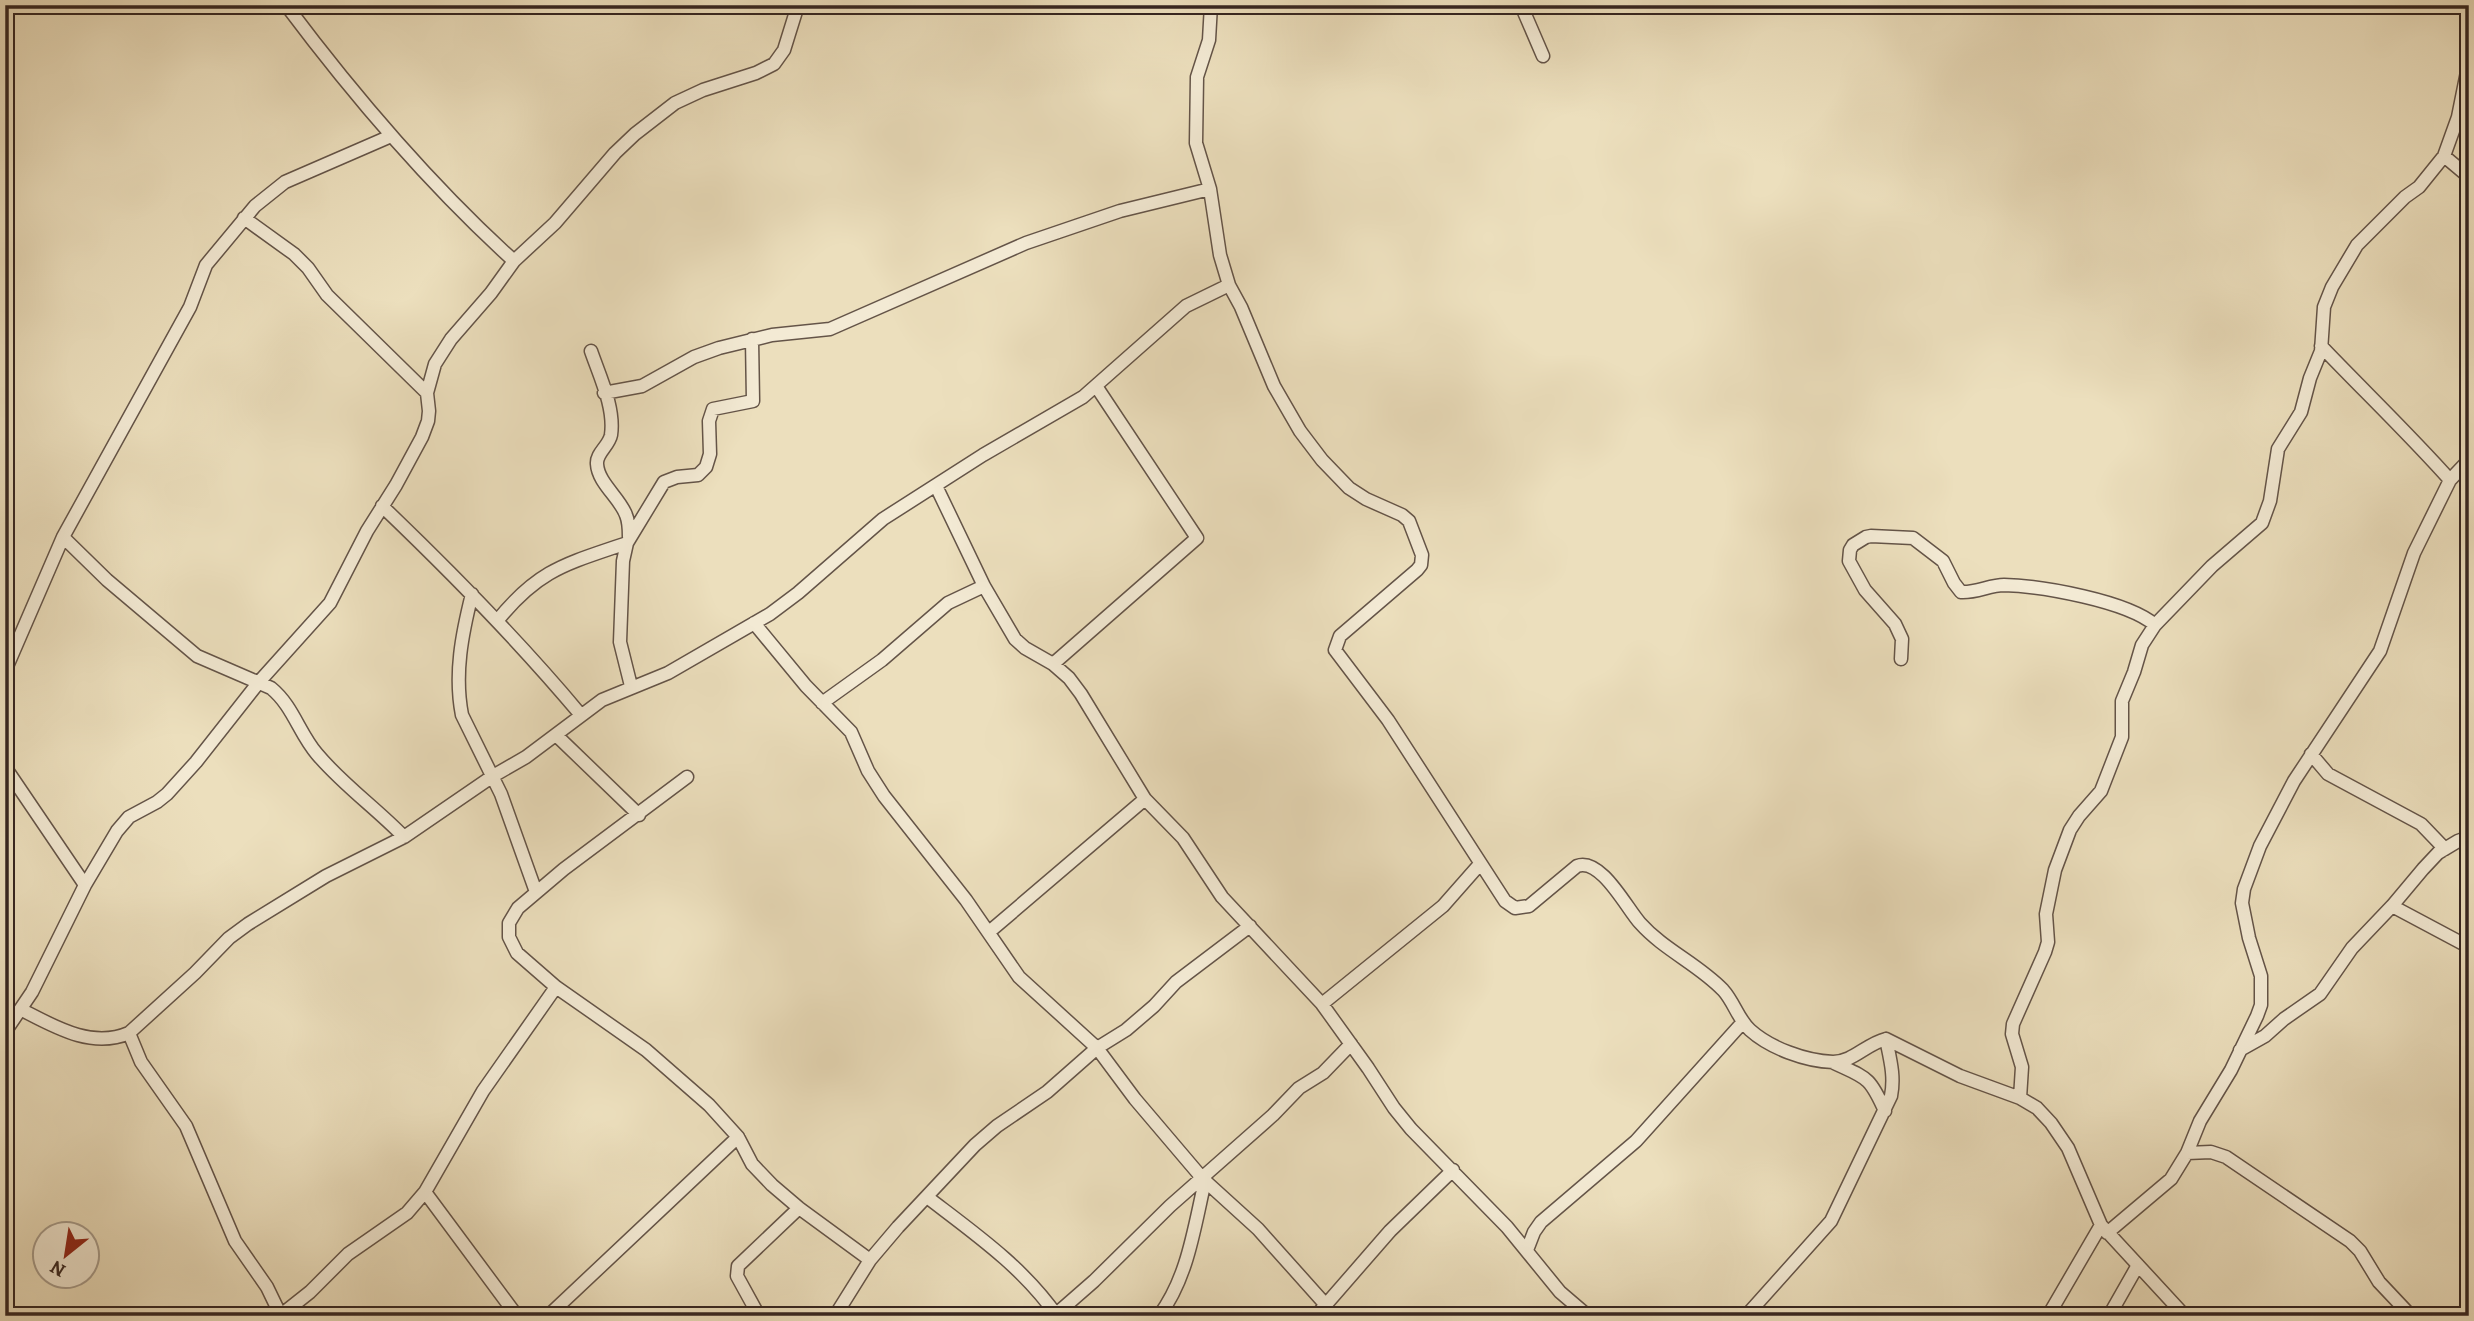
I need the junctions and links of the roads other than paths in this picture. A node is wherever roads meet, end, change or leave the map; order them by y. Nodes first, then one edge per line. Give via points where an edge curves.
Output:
1 (286, 5) edge
2 (798, 5) edge
3 (1211, 5) edge
4 (1521, 5) edge
5 (1543, 56) dead end
6 (2469, 62) edge
7 (391, 136) junction
8 (2444, 156) junction
9 (2469, 177) edge
10 (1210, 189) junction
11 (244, 218) junction
12 (514, 261) junction
13 (1229, 285) junction
14 (752, 339) junction
15 (2321, 346) junction
16 (591, 351) dead end
17 (1096, 386) junction
18 (427, 393) junction
19 (604, 393) junction
20 (2469, 460) edge
21 (2450, 480) junction
22 (936, 486) junction
23 (382, 506) junction
24 (63, 537) junction
25 (628, 540) junction
26 (984, 586) junction
27 (472, 594) junction
28 (497, 621) junction
29 (754, 623) junction
30 (2155, 625) junction
31 (1901, 659) dead end
32 (1053, 664) junction
33 (5, 671) edge
34 (259, 682) junction
35 (631, 686) junction
36 (822, 703) junction
37 (580, 714) junction
38 (556, 734) junction
39 (2311, 754) junction
40 (5, 767) edge
41 (493, 776) junction
42 (687, 777) dead end
43 (1145, 799) junction
44 (639, 815) junction
45 (404, 837) junction
46 (2469, 837) edge
47 (2445, 849) junction
48 (1480, 864) junction
49 (85, 885) junction
50 (536, 892) junction
51 (2392, 906) junction
52 (1250, 926) junction
53 (989, 932) junction
54 (2469, 947) edge
55 (556, 987) junction
56 (1322, 1004) junction
57 (22, 1010) junction
58 (1743, 1022) junction
59 (5, 1032) edge
60 (129, 1033) junction
61 (1886, 1039) junction
62 (1351, 1044) junction
63 (1097, 1048) junction
64 (2239, 1050) junction
65 (1832, 1062) junction
66 (2020, 1098) junction
67 (1885, 1111) junction
68 (738, 1137) junction
69 (2187, 1153) junction
70 (1453, 1170) junction
71 (1204, 1180) junction
72 (425, 1192) junction
73 (927, 1196) junction
74 (799, 1208) junction
75 (2104, 1229) junction
76 (1527, 1250) junction
77 (870, 1260) junction
78 (2138, 1265) junction
79 (1325, 1304) junction
80 (281, 1315) edge
81 (1055, 1315) edge
82 (517, 1316) edge
83 (548, 1316) edge
84 (759, 1316) edge
85 (835, 1316) edge
86 (1159, 1316) edge
87 (1316, 1316) edge
88 (1588, 1316) edge
89 (1745, 1316) edge
90 (2048, 1316) edge
91 (2109, 1316) edge
92 (2185, 1316) edge
93 (2411, 1316) edge

1 - 7 street
2 - 12 street via 784,50 774,64 703,90 657,115
3 - 10 street via 1209,40 1197,77 1196,111 1196,143
4 - 5 street
6 - 8 street via 2458,117
7 - 11 street via 285,182
7 - 12 street
8 - 9 street
8 - 15 street via 2344,264 2324,307
10 - 13 street
10 - 14 street via 1119,211 1026,243 830,329
11 - 18 street via 294,254 332,300
11 - 24 street via 203,271 190,307
12 - 18 street via 440,354
13 - 17 street via 1186,306
13 - 48 street via 1273,386 1300,431 1349,488 1402,515 1412,529 1421,565 1340,636 1335,650 1388,720
14 - 19 street via 694,357 642,386
14 - 25 street via 753,401 713,410 706,467 698,475 664,482
15 - 21 street
15 - 30 street via 2301,412 2278,449 2262,523
16 - 19 street
17 - 22 street
17 - 32 street via 1197,538
18 - 23 street via 429,411 422,437
19 - 25 street via 611,436 597,464 626,515
20 - 21 street
21 - 39 street via 2414,553 2380,651
22 - 26 street
22 - 29 street via 883,519 799,593
23 - 27 street
23 - 34 street via 330,603
24 - 33 street
24 - 34 street via 197,656
25 - 28 street via 533,582
25 - 35 street via 620,642
26 - 32 street via 1015,639
26 - 36 street via 940,609 882,660
27 - 28 street
27 - 41 street via 460,650 459,701 467,728
28 - 37 street
29 - 35 street via 668,673
29 - 36 street
30 - 31 street via 2119,606 2035,589 1997,585 1961,592 1944,561 1913,538 1866,537 1853,545 1849,561 1870,596 1895,624 1902,639
30 - 66 street via 2142,645 2122,701 2122,737 2105,782 2070,830 2055,870 2046,914 2048,942 2013,1024 2022,1067
32 - 43 street via 1081,694
34 - 45 street via 289,707 326,764
34 - 49 street via 167,794 129,817 117,831
35 - 37 street
36 - 53 street via 851,732 884,796
37 - 38 street
38 - 41 street
38 - 44 street
39 - 47 street via 2328,774 2421,824
39 - 64 street via 2277,811 2244,889 2244,918 2261,975 2262,1005
40 - 49 street
41 - 45 street
41 - 50 street
42 - 44 street
43 - 52 street via 1183,838 1222,897
43 - 53 street
44 - 50 street
45 - 60 street via 326,876 248,924
46 - 47 street
47 - 51 street
48 - 56 street via 1443,906
48 - 58 street via 1510,906 1521,909 1577,866 1597,871 1648,932 1724,992
49 - 57 street
50 - 55 street via 512,914 509,937 517,953
51 - 54 street
51 - 64 street via 2352,948 2320,994
52 - 56 street
52 - 63 street via 1176,982 1126,1030
53 - 63 street via 1019,977
55 - 68 street via 646,1050
55 - 72 street via 483,1091
56 - 62 street
57 - 59 street
57 - 60 street via 94,1040
58 - 65 street via 1782,1050
58 - 76 street via 1636,1141 1541,1222
60 - 80 street via 141,1062 186,1126 235,1241
61 - 65 street
61 - 66 street via 1960,1076
61 - 67 street via 1894,1082
62 - 70 street via 1411,1129
62 - 71 street
63 - 71 street
63 - 73 street via 975,1145
64 - 69 street
65 - 67 street via 1867,1079
66 - 75 street via 2044,1115 2068,1148
67 - 89 street via 1831,1221
68 - 74 street via 752,1164
68 - 83 street
69 - 75 street via 2171,1180
69 - 93 street via 2226,1157 2342,1234
70 - 76 street
70 - 79 street
71 - 79 street via 1258,1229
71 - 81 street via 1170,1206
71 - 86 street via 1182,1273
72 - 80 street via 407,1213 348,1254
72 - 82 street
73 - 77 street
73 - 81 street via 1011,1264
74 - 77 street
74 - 84 street via 738,1266 737,1276
75 - 78 street
75 - 90 street
76 - 88 street via 1560,1292
77 - 85 street
78 - 91 street
78 - 92 street
79 - 87 street

